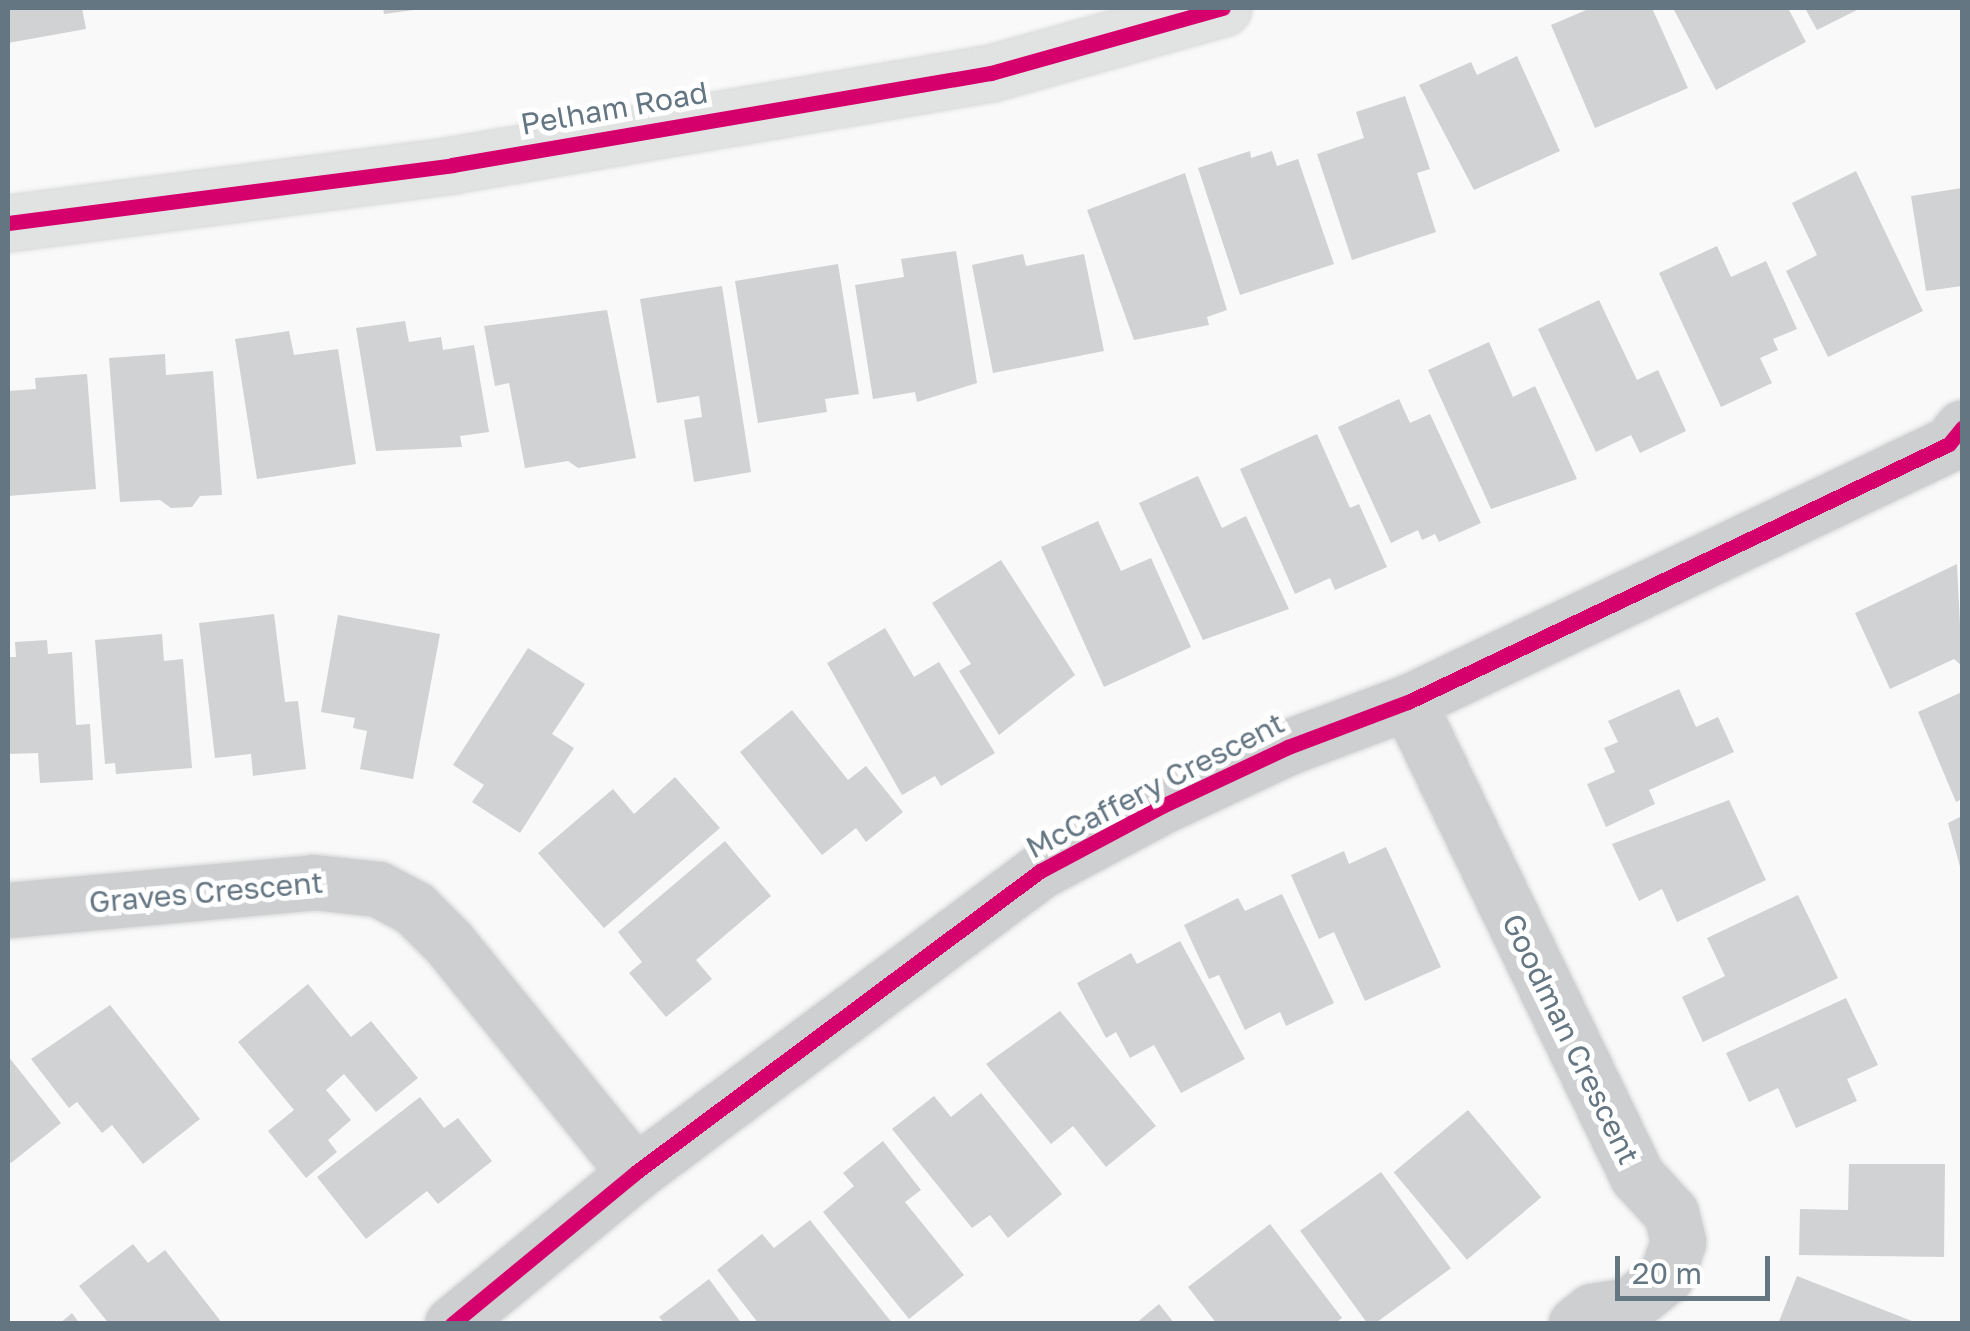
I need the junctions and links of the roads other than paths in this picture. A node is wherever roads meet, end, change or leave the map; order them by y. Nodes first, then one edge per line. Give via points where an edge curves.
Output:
1 (1223, 8) edge
2 (8, 224) edge
3 (1962, 428) edge
4 (1408, 702) junction
5 (8, 910) edge
6 (635, 1173) junction
7 (452, 1324) edge
8 (1576, 1324) edge

1 - 2 main road, Pelham Road via 991,72 452,165
3 - 4 street, McCaffery Crescent via 1950,444
4 - 6 street, McCaffery Crescent via 1288,747 1040,871
4 - 8 street, Goodman Crescent via 1637,1176 1671,1214 1678,1242 1666,1276 1630,1305 1592,1311
5 - 6 street, Graves Crescent via 313,882 378,889 414,908 449,943
6 - 7 street, McCaffery Crescent

